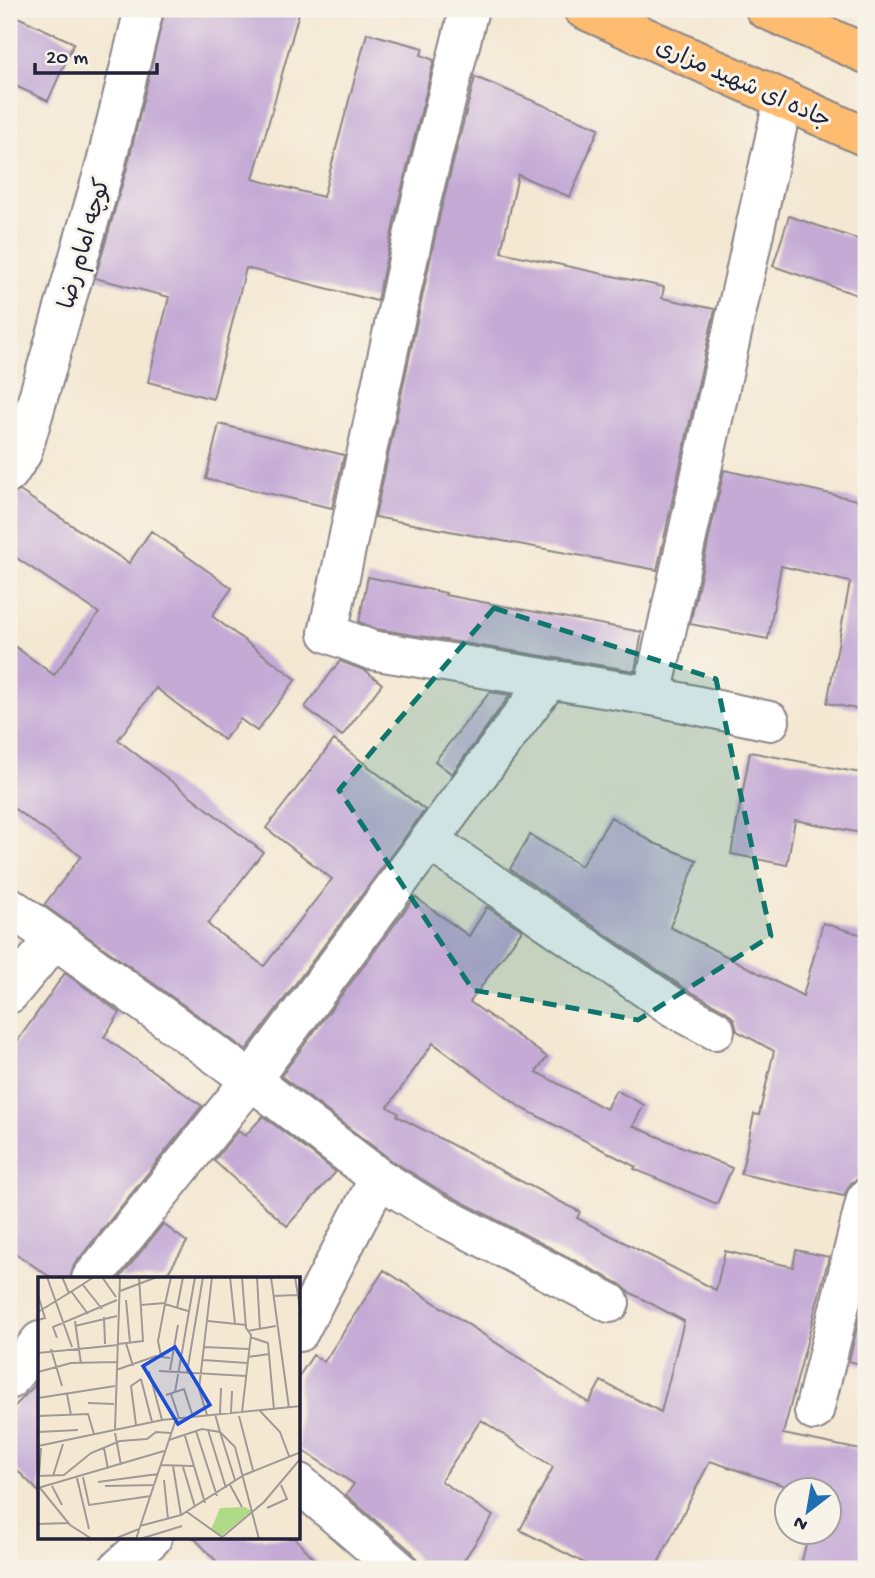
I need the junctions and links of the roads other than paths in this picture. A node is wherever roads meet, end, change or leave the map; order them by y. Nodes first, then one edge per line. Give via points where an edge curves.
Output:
1 (144, 9) edge
2 (469, 9) edge
3 (583, 9) edge
4 (765, 9) edge
5 (866, 54) edge
6 (783, 101) junction
7 (860, 127) edge
8 (9, 473) edge
9 (548, 681) junction
10 (652, 696) junction
11 (770, 721) dead end
12 (430, 841) junction
13 (9, 906) edge
14 (54, 940) junction
15 (9, 994) edge
16 (715, 1030) dead end
17 (251, 1080) junction
18 (379, 1178) junction
19 (866, 1199) edge
20 (93, 1277) edge
21 (610, 1303) dead end
22 (301, 1328) edge
23 (38, 1344) edge
24 (9, 1380) edge
25 (814, 1411) dead end
26 (301, 1485) edge
27 (150, 1540) edge
28 (118, 1569) edge
29 (398, 1569) edge

1 - 8 street, کوچه امام رضا via 106,163 22,453
2 - 9 street via 419,209 328,633 371,650
3 - 6 main road, جاده ای شهید مزاری
4 - 5 main road
6 - 7 main road, جاده ای شهید مزاری
6 - 10 street
9 - 10 street
9 - 12 street
10 - 11 street
12 - 16 street via 673,1007
12 - 17 street
13 - 14 street
14 - 15 street
14 - 17 street
17 - 18 street
17 - 20 street
18 - 21 street via 432,1211
18 - 22 street
19 - 25 street
23 - 24 street
26 - 29 street
27 - 28 street

